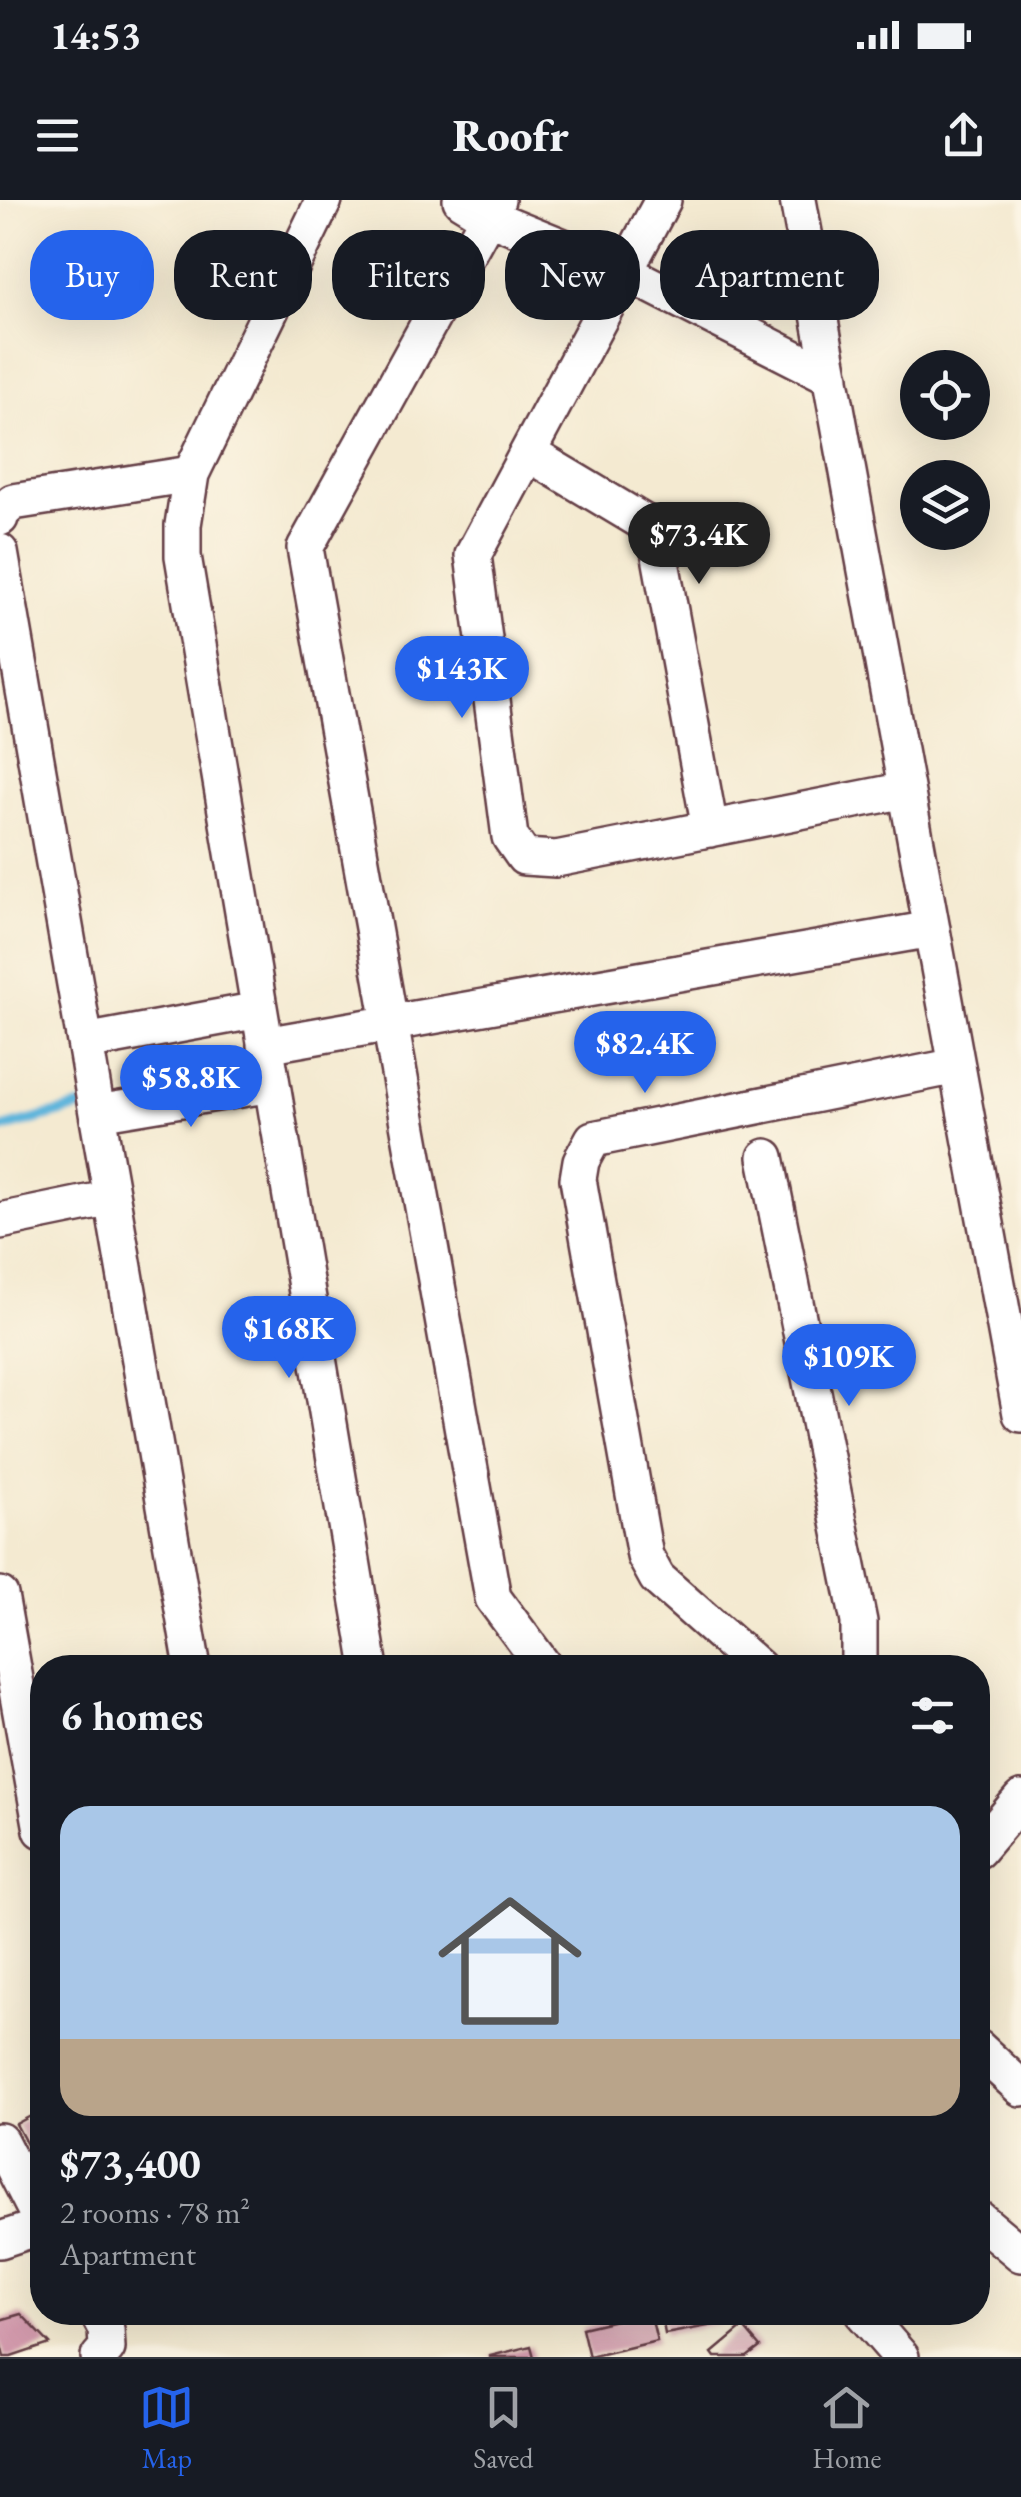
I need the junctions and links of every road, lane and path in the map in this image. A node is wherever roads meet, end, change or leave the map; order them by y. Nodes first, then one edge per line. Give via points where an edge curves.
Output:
1 (324, 200) edge
2 (664, 200) edge
3 (798, 200) edge
4 (482, 205) edge
5 (535, 230) edge
6 (640, 244) edge
7 (640, 280) edge
8 (599, 320) edge
9 (830, 377) junction
10 (528, 453) junction
11 (191, 474) junction
12 (0, 518) edge
13 (0, 552) edge
14 (906, 790) junction
15 (710, 829) junction
16 (932, 930) junction
17 (259, 1010) junction
18 (392, 1023) junction
19 (86, 1042) junction
20 (266, 1045) junction
21 (957, 1066) junction
22 (272, 1084) junction
23 (96, 1113) junction
24 (766, 1157) dead end
25 (112, 1198) junction
26 (0, 1221) edge
27 (1021, 1414) edge
28 (0, 1595) edge
29 (191, 1655) edge
30 (368, 1655) edge
31 (536, 1655) edge
32 (744, 1655) edge
33 (858, 1655) edge
34 (30, 1763) edge
35 (1021, 1799) edge
36 (990, 1836) edge
37 (990, 2059) edge
38 (1021, 2088) edge
39 (0, 2141) edge
40 (30, 2200) edge
41 (990, 2228) edge
42 (30, 2229) edge
43 (0, 2240) edge
44 (1021, 2254) edge
45 (104, 2325) edge
46 (873, 2325) edge
47 (98, 2357) edge
48 (901, 2357) edge

1 - 11 street
2 - 6 street
3 - 9 street
4 - 5 street
4 - 18 street via 306,548
7 - 9 street
8 - 10 street
9 - 14 street
10 - 15 street via 655,529
10 - 15 street via 473,556 510,837 524,857 556,860
11 - 12 street via 13,502
11 - 17 street via 184,556
13 - 19 street
14 - 15 street
14 - 16 street
16 - 18 street
16 - 21 street
17 - 19 street
17 - 20 street
18 - 20 street
18 - 31 street via 494,1598
19 - 23 street
20 - 22 street
21 - 27 street
21 - 32 street via 593,1139 580,1161 646,1556 657,1578
22 - 23 street
22 - 30 street
23 - 25 street
24 - 33 street via 859,1622
25 - 26 street
25 - 29 street
28 - 34 street
35 - 36 street
37 - 38 street
39 - 40 street
41 - 44 street
42 - 43 street
45 - 47 street via 106,2348
46 - 48 street

